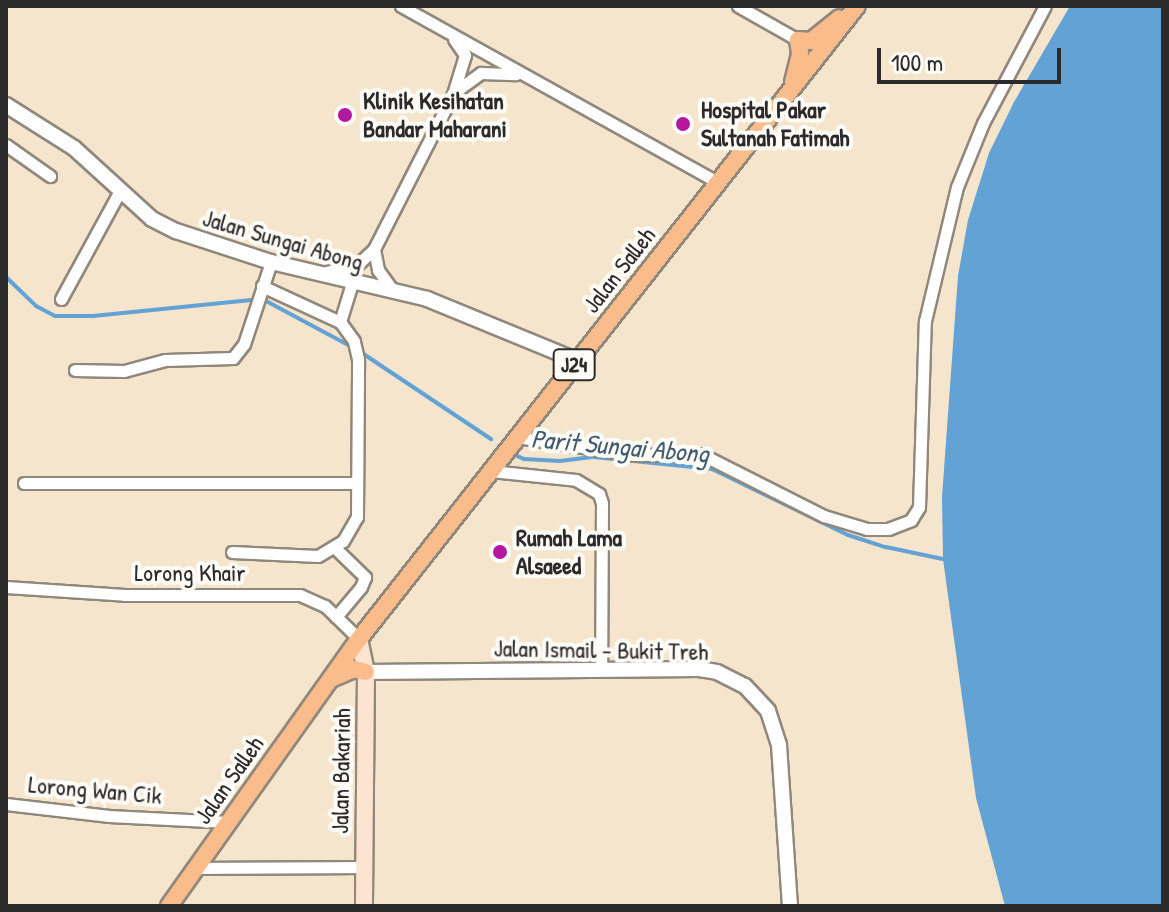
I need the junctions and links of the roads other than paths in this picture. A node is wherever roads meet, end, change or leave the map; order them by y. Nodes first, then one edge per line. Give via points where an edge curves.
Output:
1 (401, 6) edge
2 (738, 6) edge
3 (856, 6) edge
4 (1045, 6) edge
5 (448, 32) junction
6 (798, 40) junction
7 (528, 78) junction
8 (790, 92) junction
9 (453, 94) junction
10 (6, 105) edge
11 (6, 145) edge
12 (50, 176) dead end
13 (719, 183) junction
14 (121, 189) junction
15 (374, 249) junction
16 (271, 262) junction
17 (315, 274) junction
18 (352, 283) junction
19 (262, 286) junction
20 (395, 293) junction
21 (61, 299) dead end
22 (340, 322) junction
23 (578, 361) junction
24 (75, 370) dead end
25 (517, 437) junction
26 (491, 471) junction
27 (24, 483) dead end
28 (357, 483) junction
29 (335, 548) junction
30 (232, 552) dead end
31 (6, 587) edge
32 (336, 617) junction
33 (359, 639) junction
34 (601, 670) junction
35 (366, 672) junction
36 (328, 681) junction
37 (6, 804) edge
38 (228, 822) junction
39 (364, 867) junction
40 (196, 868) junction
41 (169, 906) edge
42 (364, 906) edge
43 (790, 906) edge

1 - 5 street
2 - 6 street
3 - 6 main road via 811,41
3 - 8 main road, Jalan Salleh / J24
4 - 25 street via 983,123 957,187 925,321 919,507 911,520 888,529 867,529 824,516 701,454 634,455
5 - 7 street
5 - 9 street, Jalan Sungai Abong via 465,55
6 - 8 main road
7 - 9 street via 481,73
7 - 13 street
8 - 13 main road, Jalan Salleh / J24
9 - 15 street, Jalan Sungai Abong
10 - 14 street, Jalan Sungai Abong via 74,148
11 - 12 street
13 - 23 main road, Jalan Salleh / J24
14 - 16 street, Jalan Sungai Abong via 164,225
14 - 21 street
15 - 17 street via 345,270
15 - 20 street via 381,278
16 - 17 street, Jalan Sungai Abong
16 - 19 street
17 - 18 street, Jalan Sungai Abong
18 - 20 street, Jalan Sungai Abong
18 - 22 street
19 - 22 street
19 - 24 street via 244,344 233,358 157,361 124,371
20 - 23 street, Jalan Sungai Abong via 444,305
22 - 28 street via 354,341 358,359
23 - 25 main road, Jalan Salleh / J24
25 - 26 main road, Jalan Salleh / J24
26 - 33 main road, Jalan Salleh / J24
26 - 34 street via 576,480 599,494
27 - 28 street
28 - 29 street via 356,522
29 - 30 street via 318,556
29 - 32 street via 365,577
31 - 32 street, Lorong Khair via 125,595 300,595
32 - 33 street, Lorong Khair
33 - 35 main road, Jalan Bakariah
33 - 36 main road, J24
34 - 35 street, Jalan Ismail - Bukit Treh
34 - 43 street, Jalan Ismail - Bukit Treh via 717,672 745,686 768,711 780,751
35 - 36 main road via 354,669
35 - 39 main road, Jalan Bakariah
36 - 38 main road, Jalan Salleh / J24
37 - 38 street, Lorong Wan Cik
38 - 40 main road, Jalan Salleh / J24
39 - 40 street
39 - 42 main road, Jalan Bakariah
40 - 41 main road, Jalan Salleh / J24

